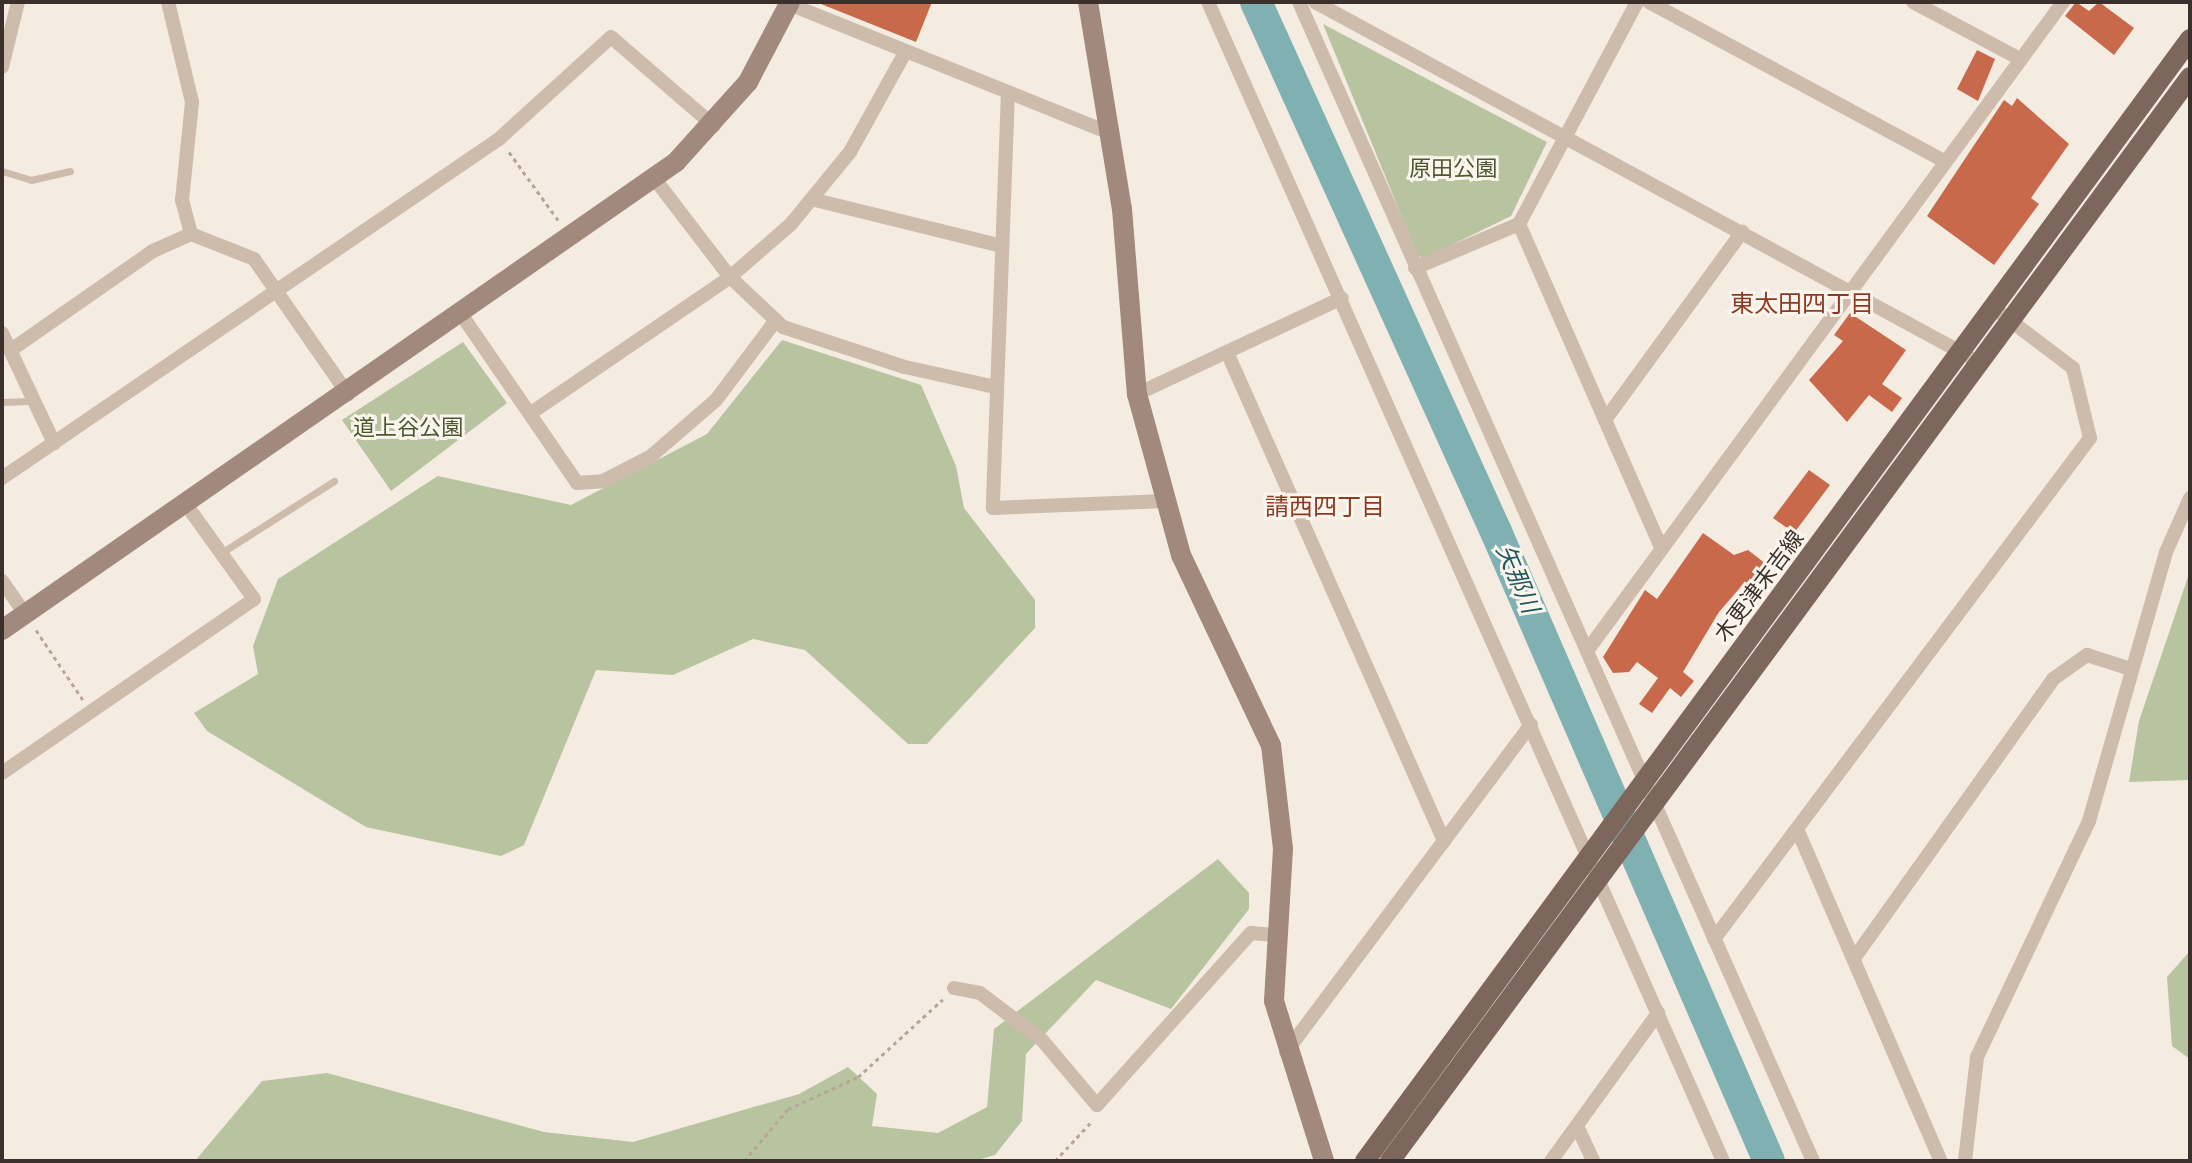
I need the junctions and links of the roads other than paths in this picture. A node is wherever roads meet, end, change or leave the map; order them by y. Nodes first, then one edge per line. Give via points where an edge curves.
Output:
1 (18, 2) edge
2 (168, 2) edge
3 (1088, 2) edge
4 (1208, 2) edge
5 (1299, 2) edge
6 (1315, 2) edge
7 (1637, 2) edge
8 (1649, 2) edge
9 (1913, 2) edge
10 (2063, 2) edge
11 (788, 3) edge
12 (2190, 39) edge
13 (906, 51) junction
14 (2020, 59) junction
15 (2, 67) edge
16 (2190, 77) edge
17 (1008, 92) junction
18 (714, 126) junction
19 (1110, 133) junction
20 (1565, 136) junction
21 (1944, 161) junction
22 (2, 171) edge
23 (70, 171) dead end
24 (654, 178) junction
25 (815, 200) junction
26 (1519, 224) junction
27 (1742, 232) junction
28 (191, 234) junction
29 (998, 245) junction
30 (1415, 268) junction
31 (730, 277) junction
32 (1848, 289) junction
33 (277, 292) junction
34 (1342, 298) junction
35 (461, 314) junction
36 (2002, 315) junction
37 (776, 320) junction
38 (2, 333) edge
39 (11, 350) junction
40 (1227, 352) junction
41 (1971, 358) junction
42 (995, 387) junction
43 (348, 394) junction
44 (1137, 394) junction
45 (29, 401) junction
46 (2, 402) edge
47 (531, 413) junction
48 (1605, 420) junction
49 (54, 443) junction
50 (2, 478) edge
51 (334, 481) dead end
52 (2190, 498) edge
53 (1165, 501) junction
54 (185, 503) junction
55 (1661, 547) junction
56 (221, 553) junction
57 (2, 581) edge
58 (25, 614) junction
59 (2, 630) edge
60 (1587, 651) junction
61 (2131, 669) junction
62 (1531, 725) junction
63 (2, 773) edge
64 (1644, 780) junction
65 (1653, 800) junction
66 (1797, 829) junction
67 (1444, 841) junction
68 (1589, 853) junction
69 (1599, 877) junction
70 (1274, 935) junction
71 (1714, 939) junction
72 (1855, 957) junction
73 (954, 988) road end
74 (1658, 1013) junction
75 (1286, 1052) junction
76 (1577, 1126) junction
77 (1324, 1161) edge
78 (1365, 1161) edge
79 (1390, 1161) edge
80 (1551, 1161) edge
81 (1593, 1161) edge
82 (1723, 1161) edge
83 (1813, 1161) edge
84 (1941, 1161) edge
85 (1965, 1161) edge

1 - 15 street
2 - 28 street via 192,102 182,200
3 - 19 street
4 - 34 street
5 - 30 street
6 - 20 street
7 - 20 street
8 - 21 street
9 - 14 street
10 - 14 street
11 - 13 street
11 - 18 street via 767,52
12 - 36 main road, 木更津末吉線
13 - 17 street
13 - 25 street
14 - 21 street
16 - 36 main road, 木更津末吉線
17 - 19 street
17 - 29 street
18 - 24 street
18 - 33 street via 611,37 499,139
19 - 44 street
20 - 26 street
20 - 27 street
21 - 32 street
22 - 23 lane via 31,180
24 - 31 street
24 - 35 street
25 - 29 street
25 - 31 street
26 - 30 street
26 - 48 street
27 - 32 street
27 - 48 street
28 - 33 street via 254,259
28 - 39 street via 153,251
29 - 42 street
30 - 60 street
31 - 37 street
31 - 47 street
32 - 41 street
32 - 55 street
33 - 43 street
33 - 49 street
34 - 40 street
34 - 62 street
35 - 43 street
35 - 47 street
36 - 41 main road, 木更津末吉線
36 - 66 street via 2073,368 2090,438
37 - 42 street via 833,346
37 - 47 street via 716,400 650,457 603,481 577,483
38 - 39 street
39 - 45 street
40 - 44 street
40 - 67 street
41 - 64 main road, 木更津末吉線
41 - 65 main road, 木更津末吉線
42 - 53 street via 993,508
43 - 54 street
44 - 53 street
45 - 46 lane
45 - 49 street
48 - 55 street
49 - 50 street
51 - 56 lane
52 - 61 street
53 - 70 street via 1187,569 1271,745 1283,849
54 - 56 street
54 - 58 street
55 - 60 street
56 - 63 street via 254,599
57 - 58 street
58 - 59 street
60 - 64 street
61 - 72 street via 2087,655 2053,679
61 - 85 street via 2089,821 1977,1057
62 - 67 street
62 - 68 street
64 - 65 street
64 - 68 main road, 木更津末吉線
65 - 69 main road, 木更津末吉線
65 - 71 street
66 - 71 street
66 - 72 street
67 - 75 street
68 - 69 street
68 - 78 main road, 木更津末吉線
69 - 74 street
69 - 79 main road, 木更津末吉線
70 - 73 street via 1251,933 1097,1105 1042,1040 980,993
70 - 75 street via 1274,1001
71 - 83 street
72 - 84 street
74 - 76 street
74 - 82 street
75 - 77 street
76 - 80 street
76 - 81 street

